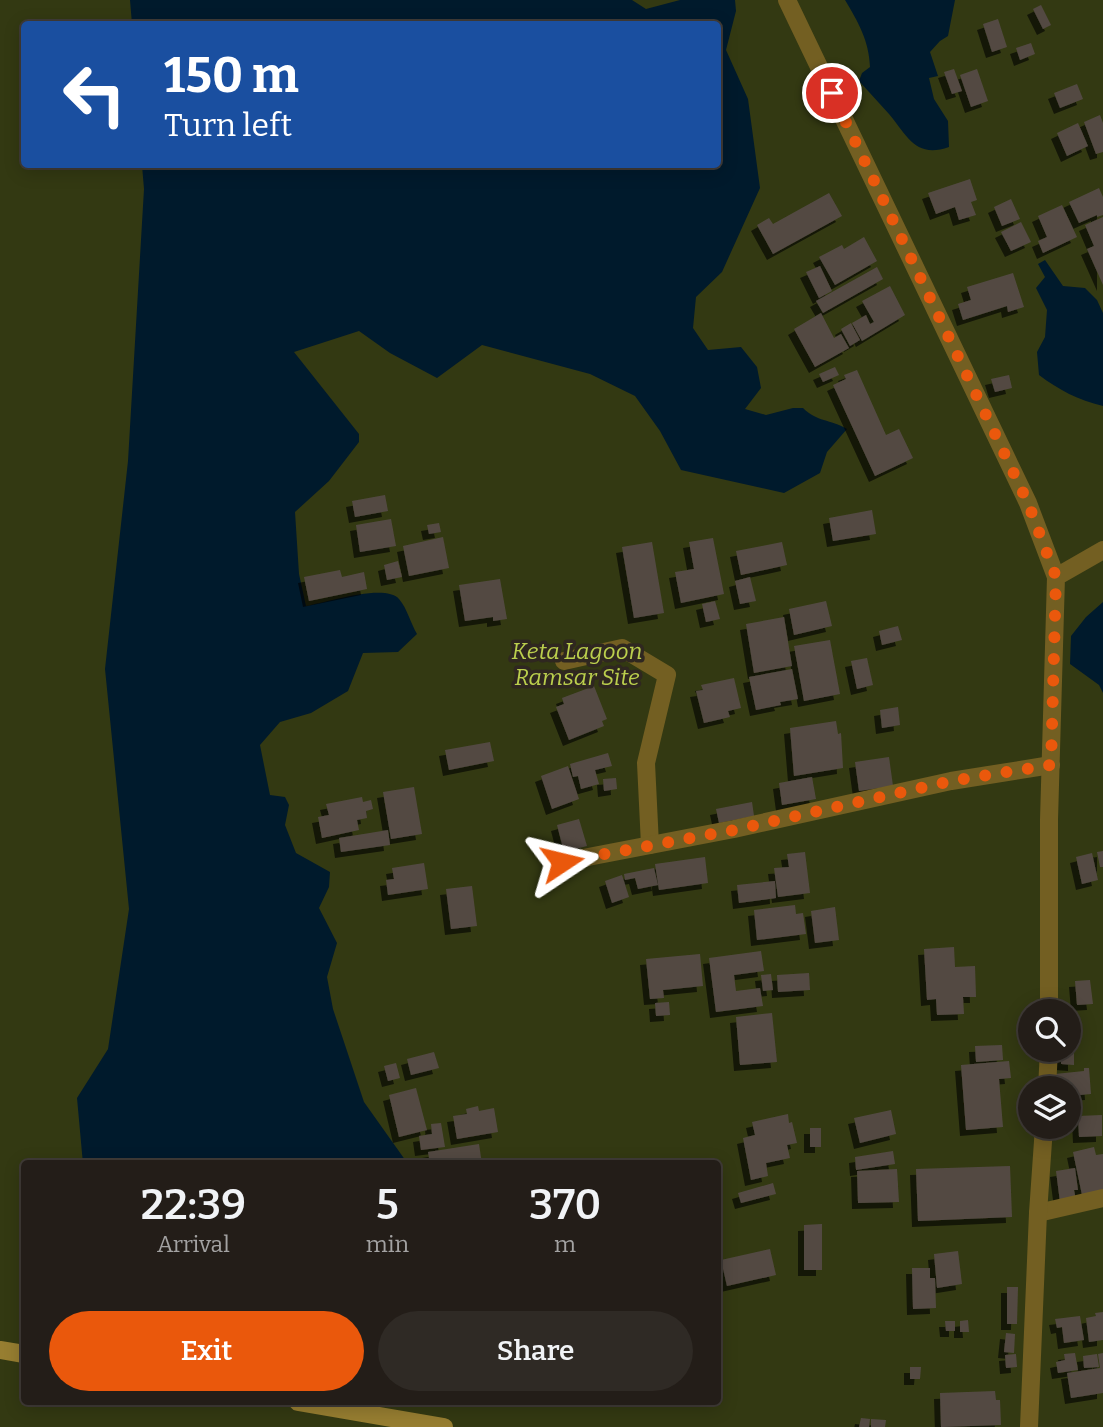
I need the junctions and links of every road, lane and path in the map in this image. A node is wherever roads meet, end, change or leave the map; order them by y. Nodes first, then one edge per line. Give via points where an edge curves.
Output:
1 (788, 0) edge
2 (1103, 550) edge
3 (1056, 577) junction
4 (564, 661) dead end
5 (1051, 765) junction
6 (650, 845) junction
7 (562, 862) dead end
8 (1049, 999) edge
9 (1043, 1139) edge
10 (1103, 1198) edge
11 (1038, 1213) junction
12 (0, 1350) edge
13 (21, 1354) edge
14 (316, 1405) edge
15 (444, 1427) edge
16 (1029, 1427) edge

1 - 3 street via 1028,503
2 - 3 street
3 - 5 street
4 - 6 street via 622,648 667,675 646,763
5 - 6 street via 951,781
5 - 8 street
6 - 7 street
9 - 11 street
10 - 11 street
11 - 16 street
12 - 13 main road
14 - 15 main road

